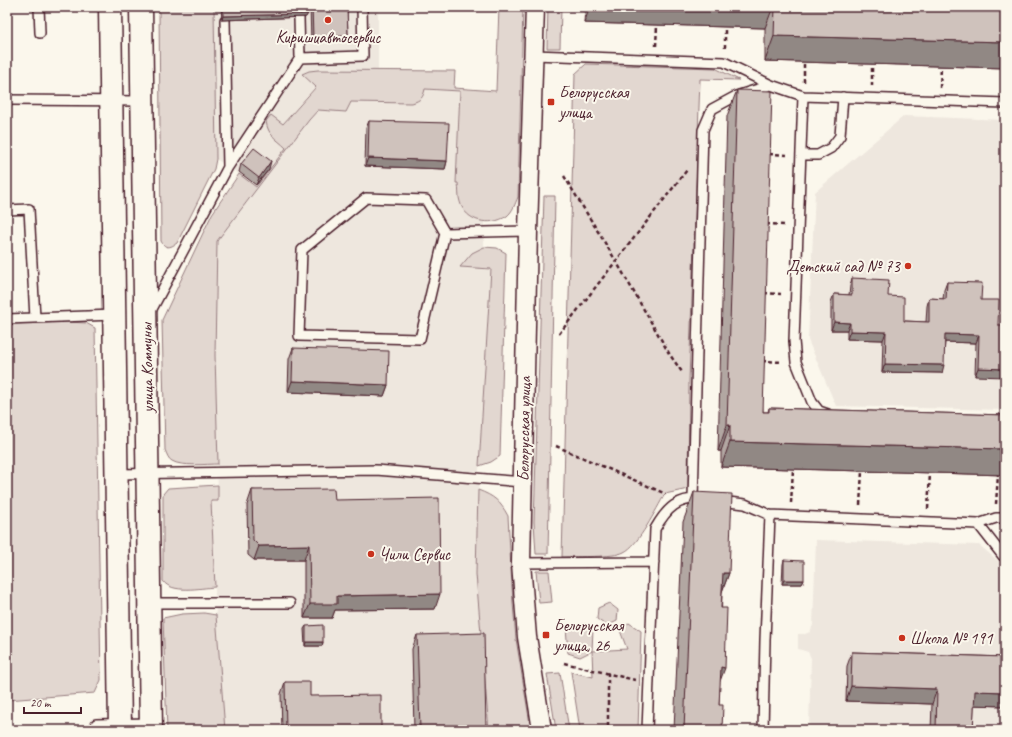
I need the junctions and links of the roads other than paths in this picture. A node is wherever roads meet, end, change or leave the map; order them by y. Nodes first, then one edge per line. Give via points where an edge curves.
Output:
1 (39, 7) edge
2 (110, 7) edge
3 (141, 7) edge
4 (362, 7) edge
5 (535, 7) edge
6 (299, 18) edge
7 (224, 20) edge
8 (40, 33) dead end
9 (534, 55) junction
10 (300, 58) junction
11 (771, 85) junction
12 (803, 96) junction
13 (843, 97) junction
14 (7, 100) edge
15 (111, 101) junction
16 (143, 101) junction
17 (1005, 103) edge
18 (801, 155) junction
19 (228, 167) junction
20 (7, 210) edge
21 (528, 231) junction
22 (445, 233) junction
23 (114, 315) junction
24 (34, 318) junction
25 (7, 319) edge
26 (146, 321) junction
27 (839, 415) edge
28 (148, 473) junction
29 (116, 474) junction
30 (523, 482) junction
31 (693, 499) junction
32 (770, 515) junction
33 (1000, 518) edge
34 (978, 524) junction
35 (1005, 557) edge
36 (654, 562) junction
37 (521, 563) junction
38 (150, 603) junction
39 (290, 603) dead end
40 (96, 724) dead end
41 (120, 727) edge
42 (151, 727) edge
43 (542, 730) edge
44 (647, 730) edge
45 (763, 730) edge

1 - 8 lane
2 - 15 street, улица Коммуны
3 - 16 street, улица Коммуны
4 - 10 lane via 363,56
5 - 9 street, Белорусская улица
6 - 10 lane
7 - 19 lane
9 - 11 lane via 724,62
9 - 21 street, Белорусская улица
10 - 19 lane
11 - 12 lane
11 - 31 lane via 736,96 712,109 703,130
12 - 13 lane
12 - 18 lane
13 - 17 lane
13 - 18 lane via 840,136 832,148 818,155
14 - 15 lane
15 - 16 lane
15 - 23 street, улица Коммуны
16 - 26 street, улица Коммуны
18 - 27 lane via 794,341 796,362 812,402 819,411
19 - 26 lane
20 - 24 lane via 29,209
21 - 22 lane
21 - 30 street, Белорусская улица
22 - 22 lane via 426,200 366,198 302,250 299,336 420,339
23 - 24 lane
23 - 29 street, улица Коммуны
24 - 25 lane
26 - 28 street, улица Коммуны
28 - 29 lane
28 - 30 lane via 376,470
28 - 38 street, улица Коммуны
29 - 41 street, улица Коммуны
30 - 37 street, Белорусская улица
31 - 32 lane via 745,504
31 - 36 lane via 677,502 663,515 655,529
32 - 34 lane
32 - 45 lane
33 - 34 lane
34 - 35 lane
36 - 37 lane
36 - 44 lane
37 - 43 street, Белорусская улица via 527,637
38 - 39 lane
38 - 42 street, улица Коммуны
40 - 41 lane
41 - 42 lane

